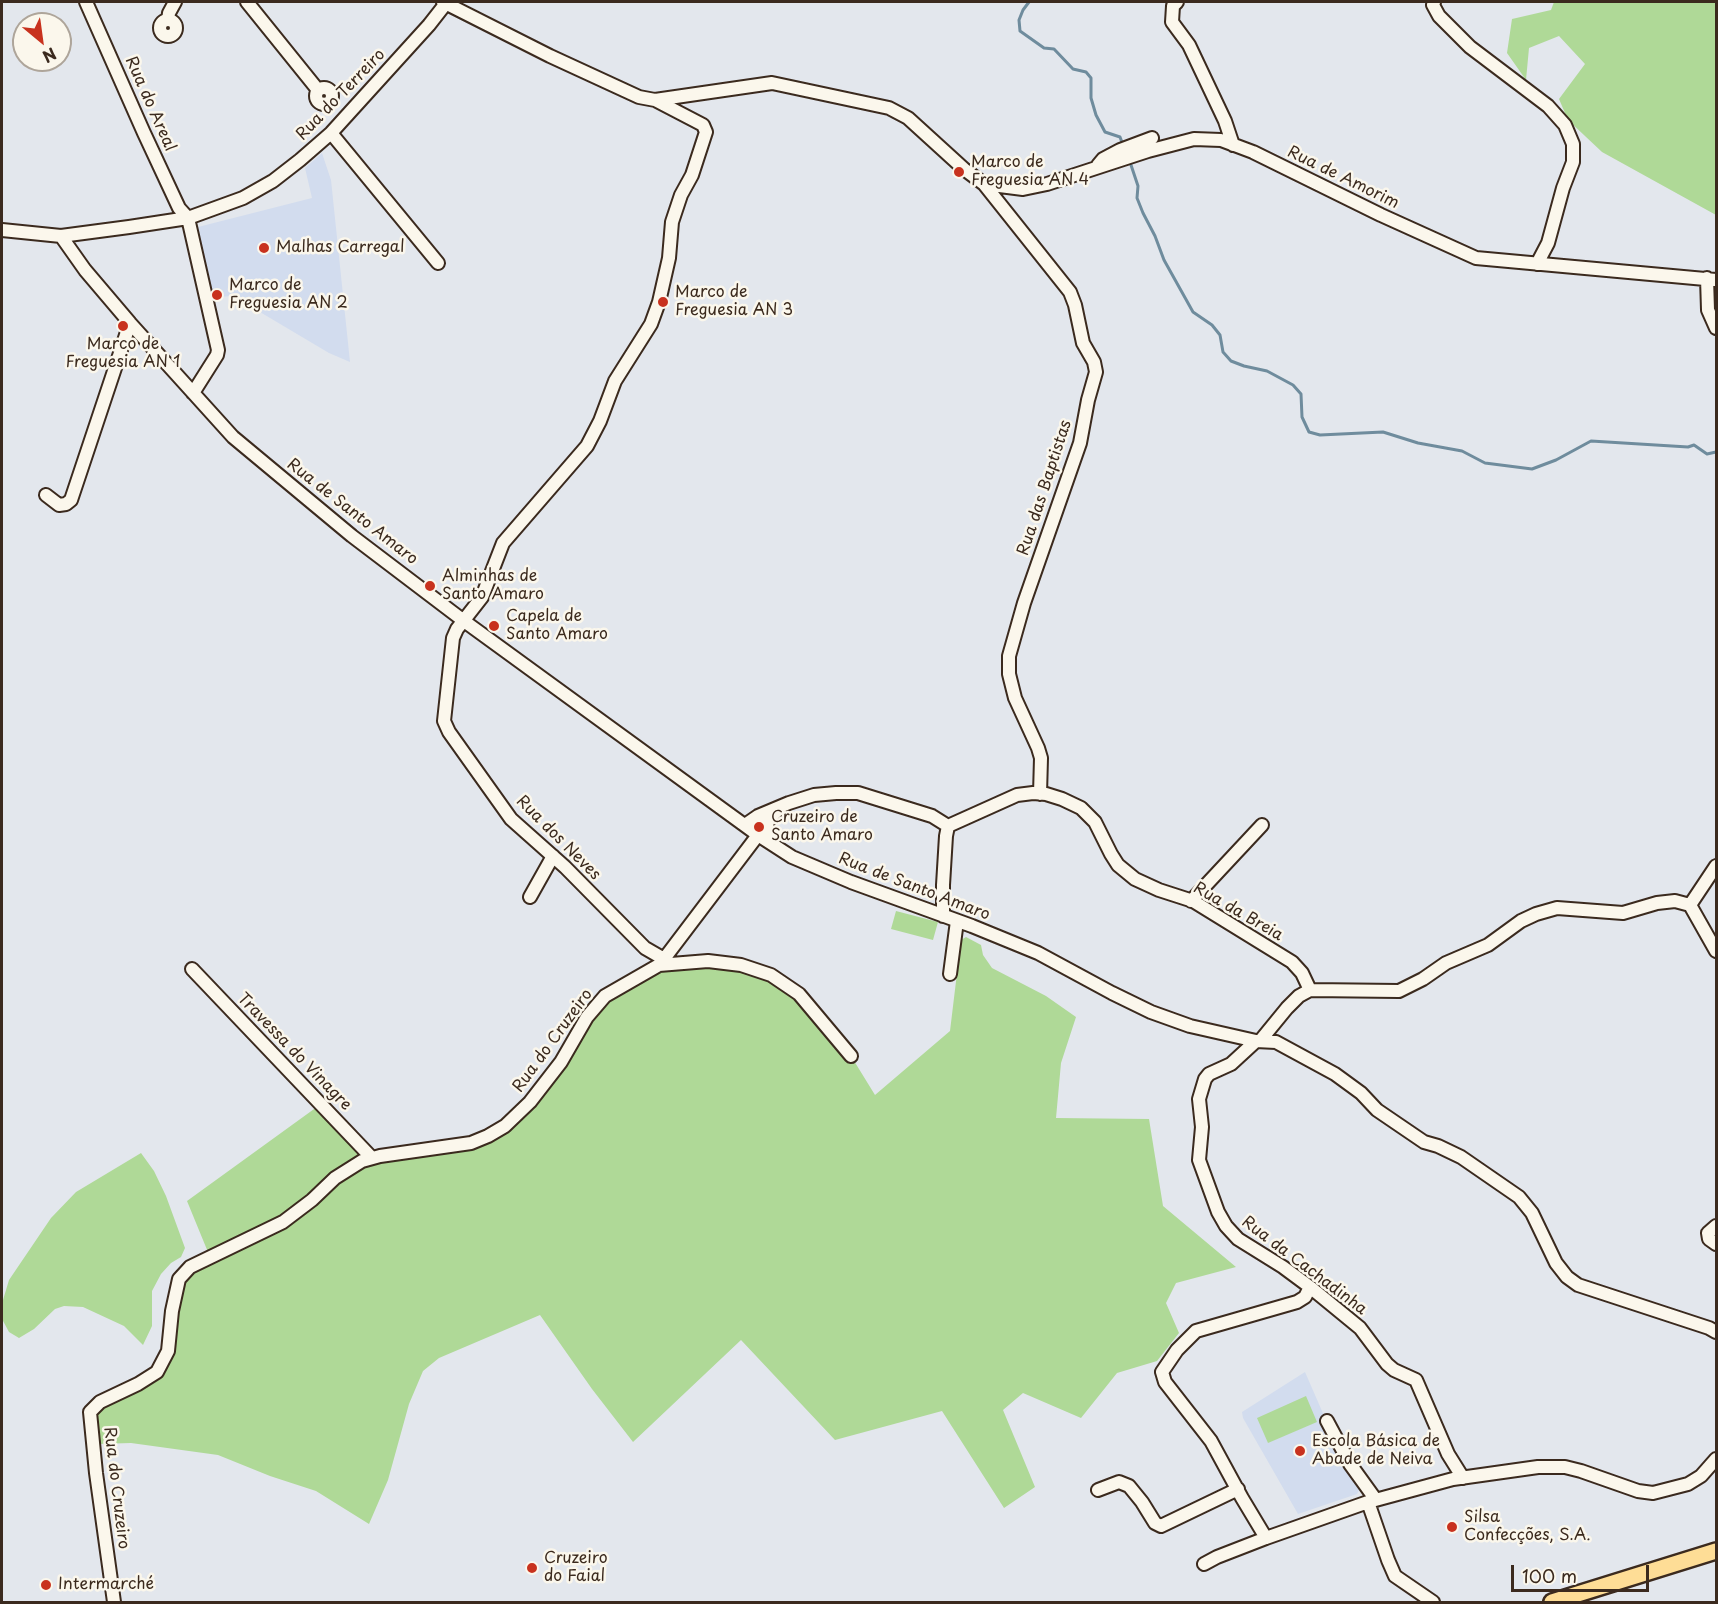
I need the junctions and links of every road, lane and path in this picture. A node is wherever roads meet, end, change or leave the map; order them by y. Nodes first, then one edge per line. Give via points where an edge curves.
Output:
1 (87, 2) edge
2 (175, 2) edge
3 (247, 2) edge
4 (446, 2) edge
5 (1177, 2) edge
6 (1434, 2) edge
7 (168, 20) dead end
8 (318, 90) dead end
9 (655, 100) junction
10 (331, 133) junction
11 (1152, 138) dead end
12 (1233, 145) junction
13 (1093, 170) junction
14 (984, 183) junction
15 (188, 218) junction
16 (2, 230) edge
17 (61, 236) junction
18 (438, 263) dead end
19 (1537, 264) junction
20 (1712, 279) edge
21 (130, 323) junction
22 (1716, 328) edge
23 (193, 393) junction
24 (46, 495) dead end
25 (464, 621) junction
26 (1040, 794) junction
27 (785, 805) junction
28 (745, 825) junction
29 (1262, 825) dead end
30 (948, 826) junction
31 (762, 837) junction
32 (553, 856) junction
33 (1716, 866) edge
34 (530, 897) dead end
35 (1191, 901) junction
36 (1690, 905) junction
37 (943, 916) junction
38 (957, 921) junction
39 (1716, 951) edge
40 (661, 962) junction
41 (192, 969) dead end
42 (950, 974) dead end
43 (1310, 990) junction
44 (1258, 1041) junction
45 (851, 1056) dead end
46 (371, 1157) junction
47 (1716, 1226) edge
48 (1716, 1244) edge
49 (1310, 1287) junction
50 (1716, 1332) edge
51 (1327, 1421) dead end
52 (1716, 1459) edge
53 (1463, 1478) junction
54 (1238, 1489) junction
55 (1098, 1490) dead end
56 (1372, 1501) junction
57 (1266, 1538) junction
58 (1716, 1551) edge
59 (1204, 1564) dead end
60 (114, 1602) edge
61 (1433, 1602) edge
62 (1552, 1602) edge

1 - 15 street, Rua do Areal via 179,208
2 - 7 street
3 - 8 street
4 - 9 street via 606,84
4 - 10 street, Rua do Terreiro
5 - 12 street via 1172,22 1189,45
6 - 19 street via 1439,16 1470,47 1548,106 1565,125 1573,144 1574,162 1548,243
9 - 14 street, Rua de Amorim via 772,82 889,108 908,118
9 - 25 street, Rua dos Neves via 703,125 706,132 672,222 669,258 651,324 615,381 587,446 503,543 482,597
10 - 15 street, Rua do Terreiro via 273,181 243,198
10 - 18 street
11 - 13 street via 1103,159
12 - 13 street, Rua de Amorim via 1221,140 1194,139
12 - 19 street, Rua de Amorim via 1476,258
13 - 14 street, Rua de Amorim via 1023,189
14 - 26 street, Rua das Baptistas via 1070,292 1083,344 1096,372 1080,443 1009,656 1015,698 1041,758
15 - 17 street, Rua do Terreiro
15 - 23 street via 218,350
16 - 17 street, Rua do Terreiro
17 - 21 street, Rua de Santo Amaro
19 - 20 street, Rua de Amorim
20 - 22 street via 1708,310
21 - 23 street, Rua de Santo Amaro
21 - 24 street via 71,500 59,505
23 - 25 street, Rua de Santo Amaro via 233,436 294,489
25 - 28 street, Rua de Santo Amaro
25 - 32 street, Rua dos Neves via 453,638 444,721 511,819
26 - 30 street, Rua da Breia via 1017,795
26 - 35 street, Rua da Breia via 1081,808 1095,822 1118,865 1135,879
27 - 28 street
27 - 30 street via 814,795 858,793 932,816
27 - 31 street, Rua do Cruzeiro via 769,819
28 - 31 street, Rua de Santo Amaro
29 - 35 street
30 - 37 street
31 - 37 street, Rua de Santo Amaro via 833,875
31 - 40 street, Rua do Cruzeiro
32 - 34 street
32 - 40 street, Rua dos Neves
33 - 36 street
35 - 43 street, Rua da Breia via 1292,962
36 - 39 street
36 - 43 street via 1675,901 1657,903 1623,913 1557,908 1521,921 1488,945 1446,963 1399,991
37 - 38 street, Rua de Santo Amaro
38 - 42 street
38 - 44 street, Rua de Santo Amaro via 1038,953 1151,1012 1190,1026
40 - 45 street via 708,961 741,965 771,975 799,994
40 - 46 street, Rua do Cruzeiro via 605,996 531,1102 505,1126 471,1143
41 - 46 street, Travessa do Vinagre
43 - 44 street, Rua da Cachadinha via 1299,996
44 - 49 street, Rua da Cachadinha via 1205,1079 1199,1099 1199,1160 1226,1226 1238,1239
44 - 50 street, Rua de Santo Amaro via 1276,1042 1335,1074 1409,1133 1461,1157 1519,1197 1532,1213 1556,1263 1578,1285
46 - 60 street, Rua do Cruzeiro via 335,1178 283,1222 190,1267 179,1279 168,1351 157,1372 100,1402 90,1412
47 - 48 street via 1708,1233
49 - 53 street, Rua da Cachadinha via 1360,1328 1387,1365 1416,1380 1448,1454
49 - 54 street via 1297,1302 1196,1331 1162,1372 1165,1382 1211,1441
51 - 56 street
52 - 53 street via 1688,1484 1653,1493 1565,1467
53 - 56 street
54 - 55 street via 1161,1526 1129,1486 1119,1482
54 - 57 street
56 - 57 street
56 - 61 street via 1395,1576
57 - 59 street
58 - 62 main road

